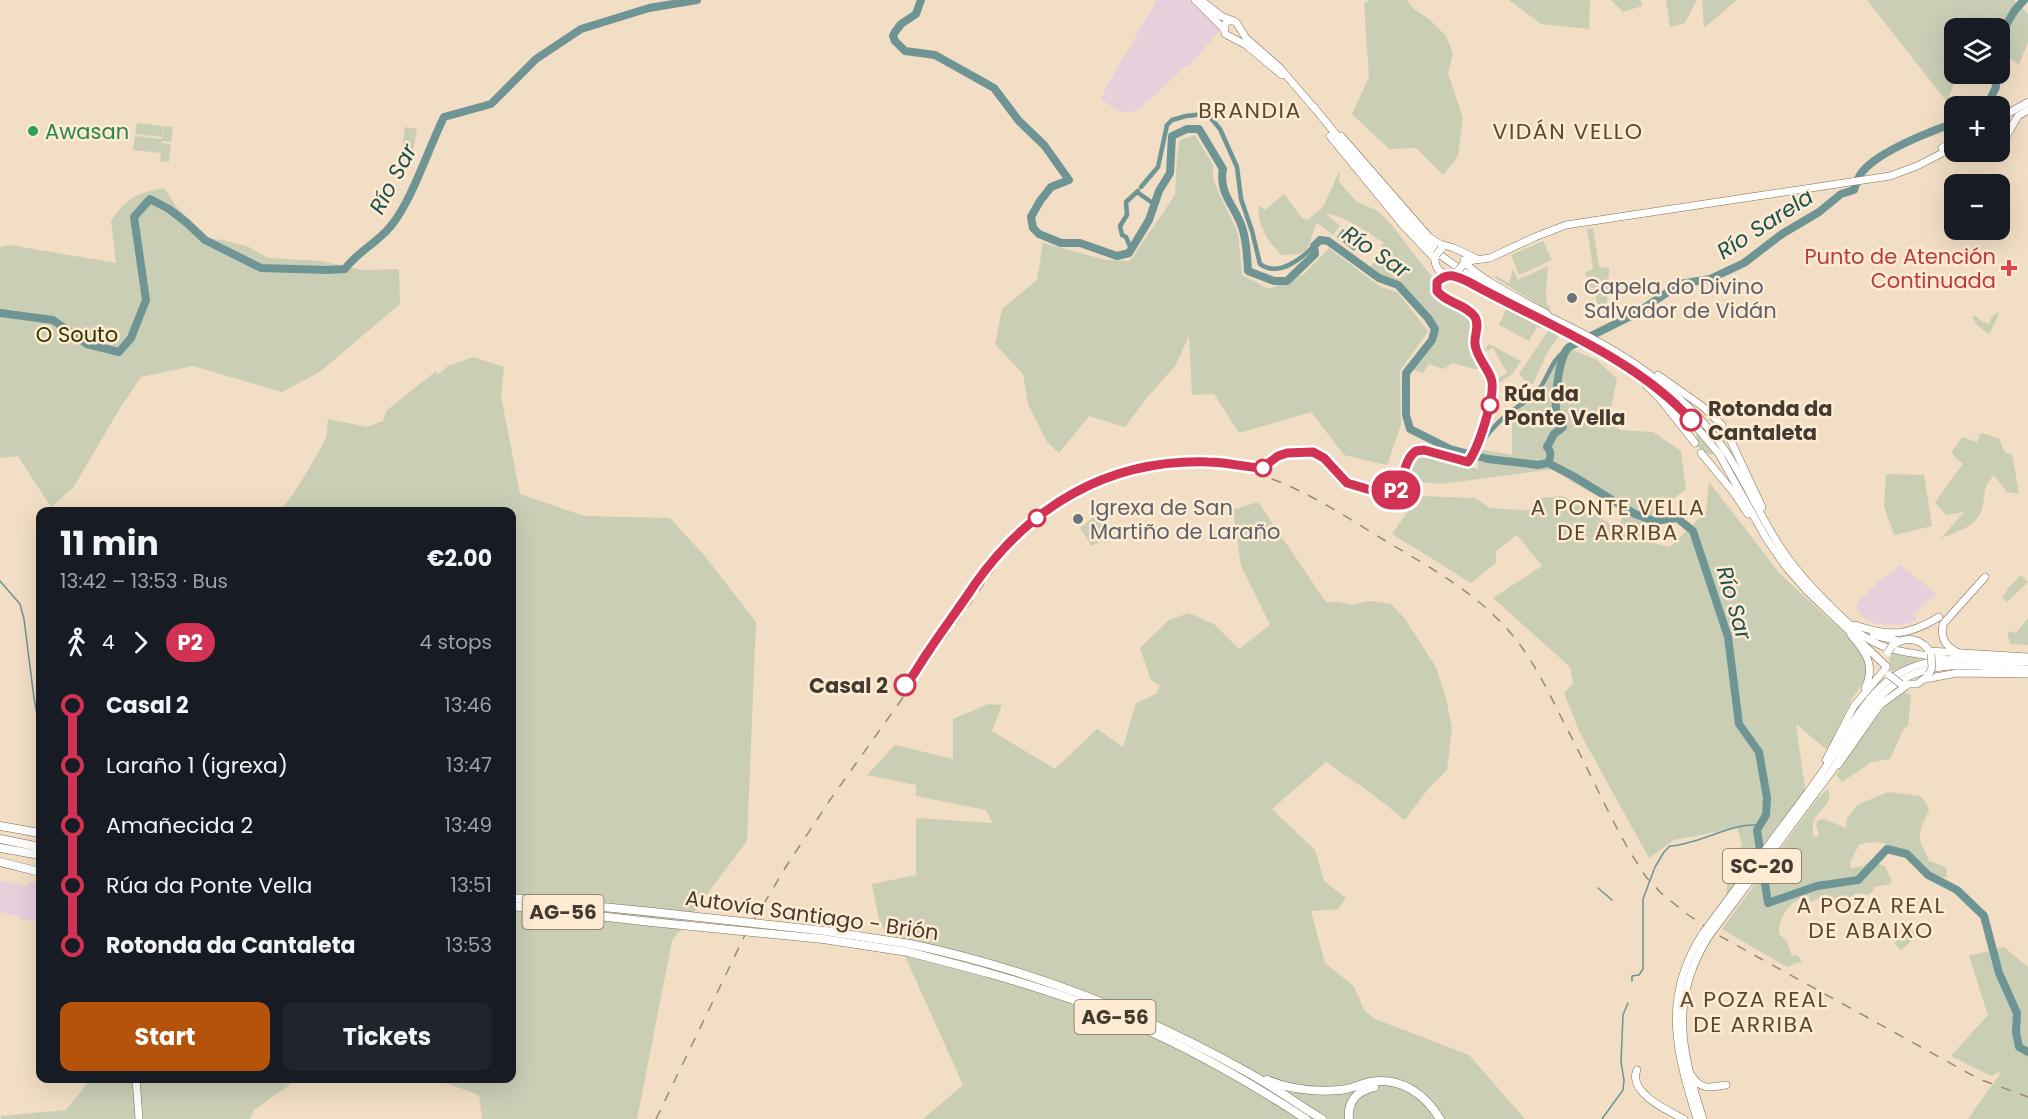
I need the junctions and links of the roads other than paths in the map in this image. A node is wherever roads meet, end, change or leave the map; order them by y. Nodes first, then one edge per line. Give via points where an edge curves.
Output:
1 (1195, 0) edge
2 (1200, 0) edge
3 (1232, 21) junction
4 (1239, 27) junction
5 (1223, 28) junction
6 (1231, 36) junction
7 (2028, 102) edge
8 (1311, 107) junction
9 (2028, 110) edge
10 (2010, 113) edge
11 (2010, 129) edge
12 (1944, 148) edge
13 (1944, 152) edge
14 (1898, 173) junction
15 (1449, 246) junction
16 (1458, 250) junction
17 (1437, 254) junction
18 (1482, 259) junction
19 (1460, 267) junction
20 (1482, 276) junction
21 (1546, 318) junction
22 (1623, 360) junction
23 (1694, 418) junction
24 (1722, 425) dead end
25 (1729, 437) dead end
26 (1695, 443) dead end
27 (1701, 453) dead end
28 (1769, 530) junction
29 (1766, 538) junction
30 (1985, 577) dead end
31 (1840, 615) junction
32 (1939, 617) dead end
33 (1855, 625) junction
34 (1851, 635) junction
35 (1899, 641) junction
36 (1930, 652) junction
37 (1959, 653) junction
38 (2028, 657) edge
39 (1945, 659) junction
40 (2028, 663) edge
41 (1887, 669) junction
42 (2028, 669) edge
43 (1911, 671) junction
44 (2028, 674) edge
45 (1928, 676) junction
46 (1903, 685) junction
47 (1861, 696) junction
48 (1833, 769) junction
49 (1816, 782) junction
50 (1811, 794) junction
51 (0, 826) edge
52 (36, 832) edge
53 (0, 839) edge
54 (36, 847) edge
55 (0, 848) edge
56 (36, 854) edge
57 (0, 862) edge
58 (36, 871) edge
59 (516, 898) edge
60 (516, 906) edge
61 (1706, 935) junction
62 (909, 948) junction
63 (1688, 1069) junction
64 (1637, 1070) dead end
65 (1247, 1072) junction
66 (136, 1083) edge
67 (1726, 1085) dead end
68 (139, 1119) edge
69 (1306, 1119) edge
70 (1322, 1119) edge
71 (1349, 1119) edge
72 (1435, 1119) edge
73 (1440, 1119) edge
74 (1684, 1119) edge
75 (1697, 1119) edge
76 (1703, 1119) edge

1 - 5 main road
2 - 3 main road
3 - 4 main road
3 - 5 main road
4 - 6 main road
4 - 8 main road via 1282,69
5 - 6 main road
6 - 8 main road via 1280,74
7 - 10 main road
8 - 15 main road via 1357,153 1420,228 1438,243
8 - 17 main road via 1363,178
8 - 21 main road via 1410,226 1447,260
9 - 11 main road via 2018,116
12 - 14 main road
13 - 14 main road
14 - 18 main road via 1573,224
15 - 16 main road
15 - 17 main road
16 - 18 main road
16 - 19 main road
17 - 19 main road via 1439,271 1445,274
18 - 19 main road
18 - 20 main road
19 - 20 main road
19 - 21 main road
20 - 21 main road
21 - 22 main road
22 - 23 main road
22 - 24 main road via 1650,370
22 - 26 main road
23 - 28 main road via 1729,457
23 - 29 main road
25 - 28 main road
27 - 29 main road
28 - 31 main road via 1797,570
29 - 34 main road via 1796,578
30 - 37 main road via 1943,624 1945,642
31 - 33 main road
31 - 39 main road via 1864,637 1884,647 1909,655
32 - 33 main road via 1921,628 1896,633 1880,633
33 - 35 main road via 1876,636
34 - 41 main road
34 - 47 main road via 1870,665
35 - 36 main road via 1916,640
35 - 41 main road via 1890,649
36 - 37 main road
36 - 45 main road, bridge via 1932,668
37 - 38 main road
39 - 40 main road, SC-20
39 - 43 main road, SC-20 via 1927,662
41 - 46 main road, bridge
41 - 47 main road
42 - 43 main road, SC-20 via 1952,667
43 - 48 main road, SC-20 via 1883,693
43 - 49 main road, SC-20 via 1897,673 1866,701
44 - 45 main road
45 - 46 main road via 1917,684
46 - 48 main road via 1880,705
47 - 49 main road
48 - 50 main road, SC-20
49 - 50 main road, SC-20
50 - 61 main road, SC-20, bridge
51 - 52 highway
53 - 54 highway
55 - 56 highway
57 - 58 highway
59 - 62 highway, Autovía Santiago - Brión / AG-56, bridge via 825,931
60 - 62 highway, Autovía Santiago - Brión / AG-56, bridge
61 - 63 main road, SC-20 via 1684,1000 1682,1035
61 - 75 main road, SC-20 via 1684,973 1675,1028 1681,1069
62 - 65 highway, Autovía Santiago - Brión / AG-56 via 994,964 1075,991 1141,1018
62 - 69 highway, Autovía Santiago - Brión / AG-56 via 1113,1016 1201,1057
63 - 67 main road via 1703,1087
63 - 76 main road, SC-20
64 - 74 main road via 1636,1080 1644,1094
65 - 70 highway, Autovía Santiago - Brión / AG-56
65 - 73 highway via 1302,1090 1341,1090 1372,1082 1393,1082 1421,1095
66 - 68 main road
71 - 72 highway via 1349,1106 1358,1093 1380,1086 1411,1094

